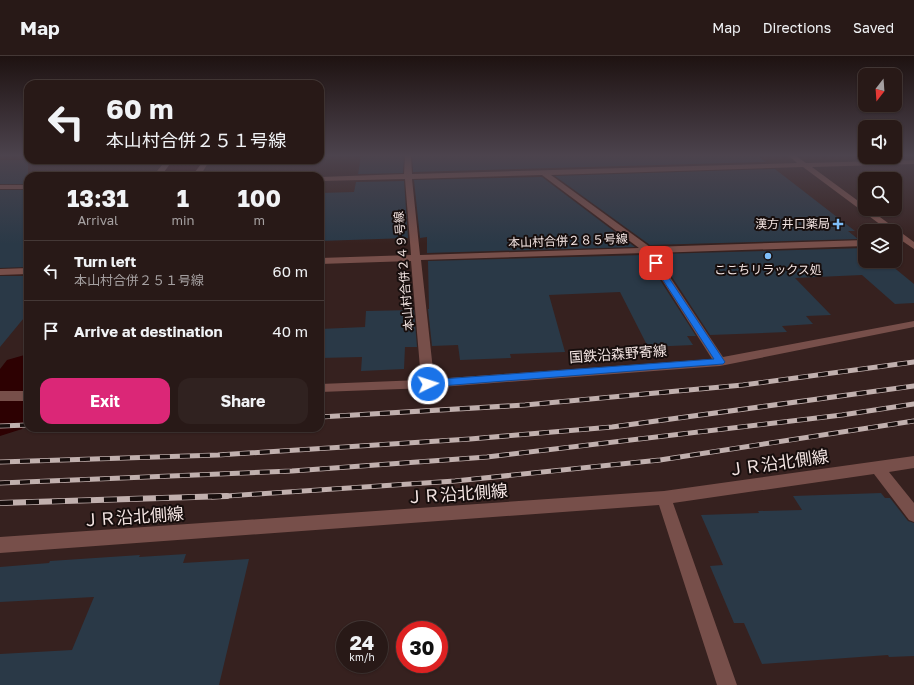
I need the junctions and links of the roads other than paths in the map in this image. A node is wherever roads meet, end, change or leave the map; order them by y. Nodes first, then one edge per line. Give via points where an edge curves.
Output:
1 (409, 185) edge
2 (561, 185) edge
3 (831, 185) edge
4 (24, 186) edge
5 (0, 187) edge
6 (884, 224) edge
7 (902, 236) edge
8 (902, 241) edge
9 (912, 242) edge
10 (858, 243) edge
11 (648, 250) junction
12 (416, 258) junction
13 (324, 261) edge
14 (24, 271) edge
15 (0, 272) edge
16 (914, 324) edge
17 (720, 362) junction
18 (428, 384) junction
19 (324, 388) edge
20 (0, 396) edge
21 (24, 396) edge
22 (914, 462) edge
23 (878, 468) junction
24 (664, 498) junction
25 (914, 515) edge
26 (0, 545) edge
27 (727, 685) edge

1 - 12 street, 本山村合併２４９号線
2 - 11 street
3 - 6 street
4 - 5 street
7 - 9 street
8 - 9 street
10 - 11 street, 本山村合併２８５号線
11 - 12 street, 本山村合併２８５号線
11 - 17 street
12 - 13 street, 本山村合併２８５号線
12 - 18 street, 本山村合併２４９号線
14 - 15 street
16 - 17 street, 国鉄沿森野寄線
17 - 18 street, 国鉄沿森野寄線
18 - 19 street, 国鉄沿森野寄線
20 - 21 street
22 - 23 street, ＪＲ沿北側線
23 - 24 street, ＪＲ沿北側線
23 - 25 street
24 - 26 street, ＪＲ沿北側線
24 - 27 street

